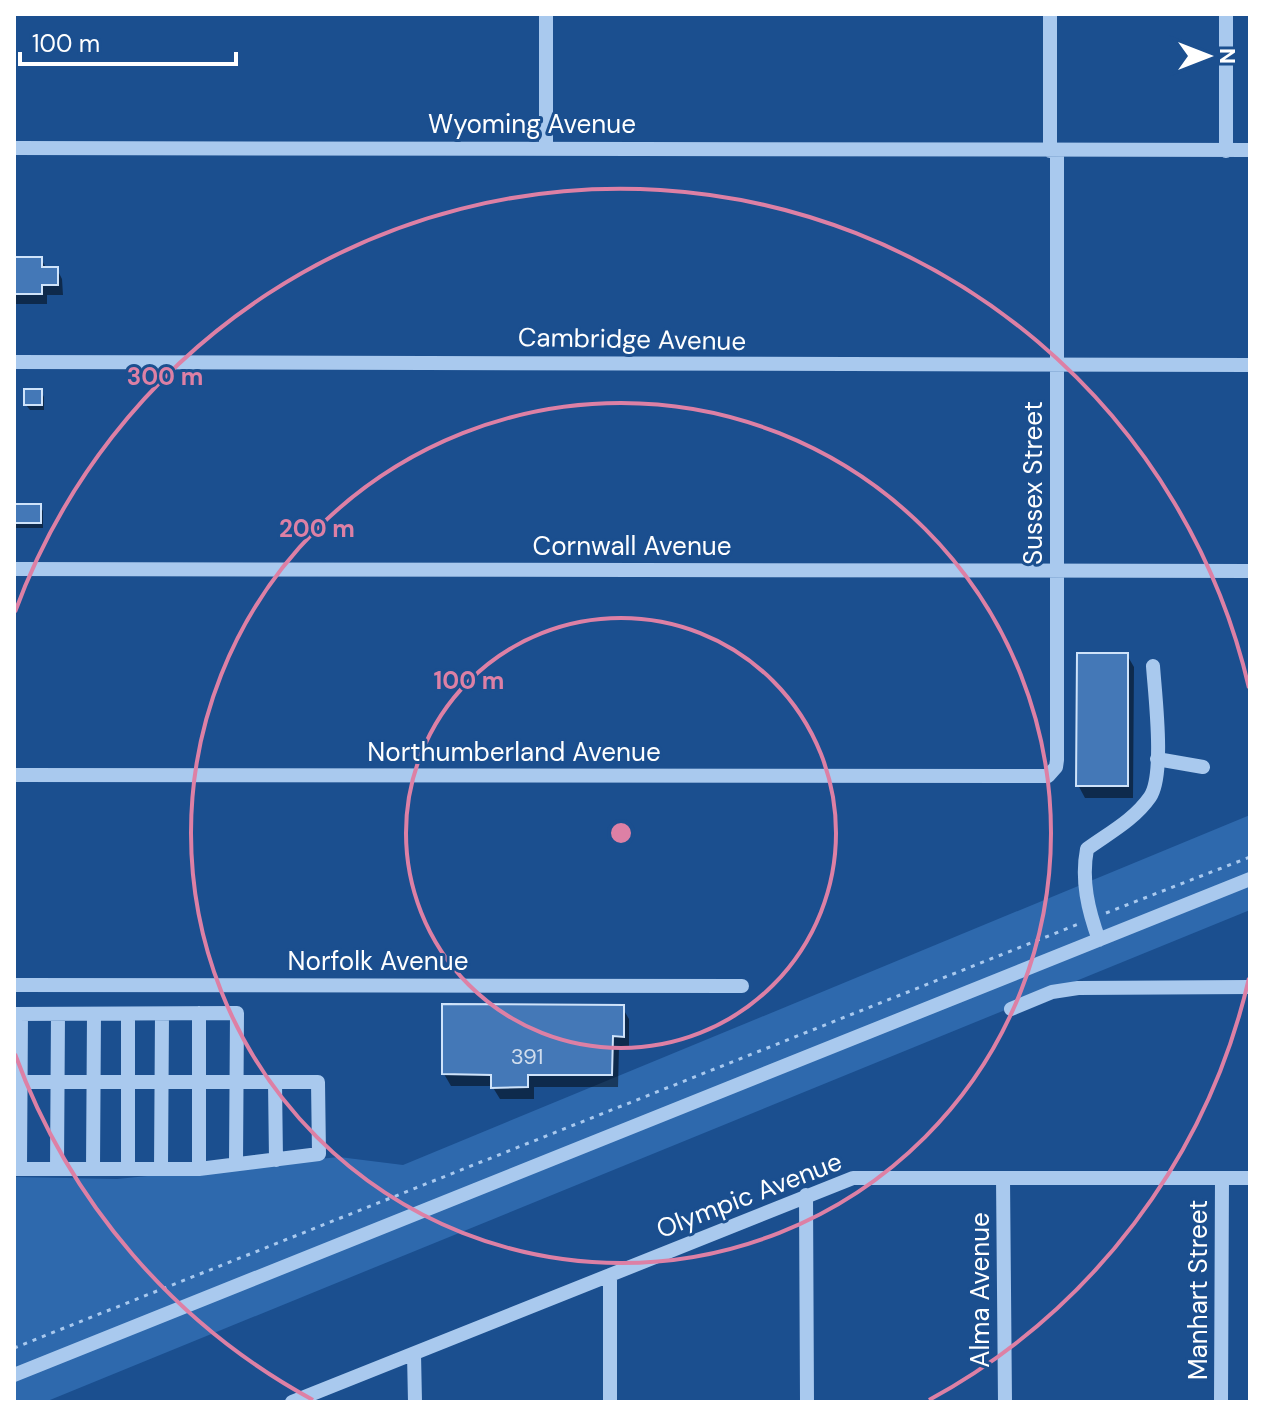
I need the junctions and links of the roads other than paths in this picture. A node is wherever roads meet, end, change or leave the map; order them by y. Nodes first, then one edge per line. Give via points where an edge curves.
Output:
1 (546, 14) edge
2 (1050, 14) edge
3 (1226, 14) edge
4 (14, 148) edge
5 (546, 148) junction
6 (1250, 150) edge
7 (1054, 151) junction
8 (1226, 151) junction
9 (14, 362) edge
10 (1057, 364) junction
11 (1250, 365) edge
12 (14, 569) edge
13 (1057, 571) junction
14 (1250, 571) edge
15 (1153, 666) dead end
16 (1157, 759) junction
17 (1203, 767) dead end
18 (14, 775) edge
19 (1013, 778) joint
20 (1250, 879) edge
21 (1099, 940) junction
22 (14, 985) edge
23 (30, 985) junction
24 (220, 985) junction
25 (742, 986) dead end
26 (1250, 987) edge
27 (1011, 1009) dead end
28 (199, 1013) junction
29 (22, 1014) edge
30 (58, 1014) junction
31 (94, 1014) junction
32 (128, 1014) junction
33 (162, 1014) junction
34 (219, 1014) junction
35 (18, 1082) edge
36 (58, 1082) junction
37 (94, 1082) junction
38 (128, 1082) junction
39 (162, 1082) junction
40 (200, 1082) junction
41 (237, 1082) junction
42 (275, 1082) junction
43 (276, 1160) junction
44 (236, 1163) junction
45 (17, 1169) edge
46 (57, 1169) junction
47 (93, 1169) junction
48 (128, 1169) junction
49 (161, 1169) junction
50 (199, 1169) junction
51 (1003, 1178) junction
52 (1222, 1178) junction
53 (1250, 1178) edge
54 (806, 1195) junction
55 (610, 1275) junction
56 (414, 1354) junction
57 (14, 1375) edge
58 (292, 1402) edge
59 (415, 1402) edge
60 (610, 1402) edge
61 (807, 1402) edge
62 (1005, 1402) edge
63 (1221, 1402) edge

1 - 5 street
2 - 7 street, Sussex Street
3 - 8 street
4 - 5 street, Wyoming Avenue
5 - 7 street, Wyoming Avenue
6 - 8 street, Wyoming Avenue
7 - 8 street, Wyoming Avenue
7 - 10 street, Sussex Street
9 - 10 street, Cambridge Avenue
10 - 11 street, Cambridge Avenue
10 - 13 street, Sussex Street
12 - 13 street, Cornwall Avenue
13 - 14 street, Cornwall Avenue
13 - 19 street, Sussex Street via 1056,767 1042,778
15 - 16 street
16 - 17 street
16 - 21 street via 1152,794 1130,820 1087,849 1083,871
18 - 19 street, Northumberland Avenue
20 - 21 street
21 - 57 street
22 - 23 street, Norfolk Avenue
23 - 24 street, Norfolk Avenue
23 - 29 street
24 - 25 street, Norfolk Avenue
24 - 34 street
26 - 27 street via 1078,988
28 - 33 street
28 - 34 street
28 - 40 street
29 - 30 street
29 - 35 street
30 - 31 street
30 - 36 street
31 - 32 street
31 - 37 street
32 - 33 street
32 - 38 street
33 - 39 street
34 - 41 street via 237,1013
35 - 36 street
35 - 45 street
36 - 37 street
36 - 46 street
37 - 38 street
37 - 47 street
38 - 39 street
38 - 48 street
39 - 40 street
39 - 49 street
40 - 41 street
40 - 50 street
41 - 42 street
41 - 44 street
42 - 43 street
42 - 43 street via 318,1082 319,1154
43 - 44 street
44 - 50 street
45 - 46 street
46 - 47 street
47 - 48 street
48 - 49 street
49 - 50 street
51 - 52 street, Olympic Avenue
51 - 54 street, Olympic Avenue via 861,1177
51 - 62 street, Alma Avenue
52 - 53 street, Olympic Avenue
52 - 63 street, Manhart Street
54 - 55 street, Olympic Avenue
54 - 61 street
55 - 56 street, Olympic Avenue
55 - 60 street
56 - 58 street, Olympic Avenue
56 - 59 street

